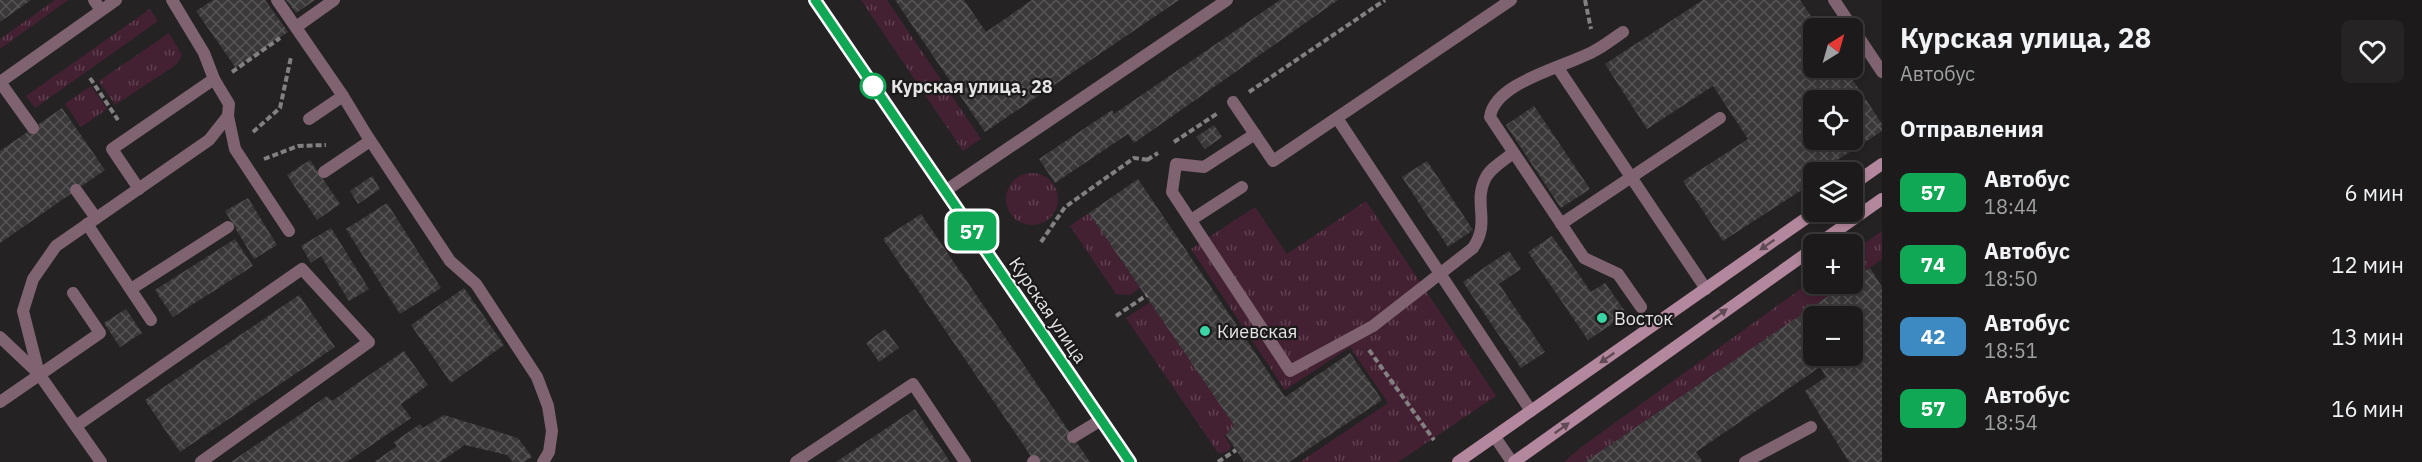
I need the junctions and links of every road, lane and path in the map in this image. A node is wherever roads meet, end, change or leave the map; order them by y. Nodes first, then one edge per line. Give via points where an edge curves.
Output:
1 (116, 0) edge
2 (172, 0) edge
3 (277, 0) edge
4 (334, 0) edge
5 (815, 0) edge
6 (1227, 0) edge
7 (1385, 0) edge
8 (1511, 0) edge
9 (1586, 0) edge
10 (1834, 0) edge
11 (97, 5) edge
12 (296, 27) junction
13 (1623, 32) dead end
14 (1596, 50) junction
15 (1558, 68) junction
16 (1882, 72) edge
17 (90, 78) dead end
18 (215, 81) junction
19 (0, 82) edge
20 (344, 96) junction
21 (1233, 102) junction
22 (228, 116) junction
23 (1336, 118) junction
24 (1720, 118) dead end
25 (309, 119) dead end
26 (33, 128) dead end
27 (1255, 134) junction
28 (130, 137) junction
29 (368, 137) junction
30 (235, 149) junction
31 (1513, 153) junction
32 (1147, 160) junction
33 (1176, 164) junction
34 (1882, 164) edge
35 (248, 169) junction
36 (324, 172) dead end
37 (1863, 177) edge
38 (1631, 178) junction
39 (1242, 187) dead end
40 (139, 189) junction
41 (76, 190) dead end
42 (945, 191) junction
43 (1882, 199) edge
44 (1191, 220) junction
45 (1803, 220) edge
46 (92, 221) junction
47 (1561, 224) junction
48 (228, 227) dead end
49 (289, 231) dead end
50 (1832, 234) edge
51 (1041, 242) dead end
52 (1803, 256) edge
53 (1439, 276) junction
54 (130, 289) junction
55 (1706, 289) junction
56 (73, 293) dead end
57 (1147, 295) dead end
58 (1641, 307) dead end
59 (1116, 316) dead end
60 (151, 320) dead end
61 (1357, 334) junction
62 (0, 337) edge
63 (39, 374) junction
64 (0, 402) edge
65 (1531, 411) junction
66 (1101, 420) junction
67 (76, 426) junction
68 (1811, 427) dead end
69 (1073, 437) dead end
70 (1495, 437) junction
71 (1434, 440) dead end
72 (1236, 450) dead end
73 (101, 462) edge
74 (201, 462) edge
75 (543, 462) edge
76 (796, 462) edge
77 (965, 462) edge
78 (1130, 462) edge
79 (1218, 462) edge
80 (1458, 462) edge
81 (1513, 462) edge
82 (1745, 462) edge

1 - 11 street
2 - 18 street via 204,53
3 - 12 street
4 - 12 street
5 - 42 street, Курская улица
6 - 42 street
7 - 21 path
8 - 23 street
9 - 14 path
10 - 16 street
11 - 19 street
12 - 18 path
12 - 20 street
12 - 30 path via 280,108
13 - 14 street
14 - 15 street
15 - 31 street via 1522,81 1491,108 1490,117
15 - 38 street
17 - 28 path
18 - 22 street via 230,104
18 - 28 street
19 - 26 street
20 - 25 street
20 - 29 street
21 - 27 street
21 - 32 path
22 - 30 street
22 - 40 street via 209,140
23 - 27 street via 1273,161
23 - 53 street
24 - 38 street
27 - 33 street via 1204,167
28 - 40 street via 112,149
29 - 35 path via 286,149
29 - 36 street
29 - 75 street via 450,261 476,284 537,377 552,430 549,452
30 - 35 street
31 - 47 street
31 - 53 street via 1485,179 1480,237 1473,248
32 - 33 path
32 - 51 path via 1134,158 1065,207
33 - 44 street via 1172,192
34 - 37 main road
35 - 49 street
38 - 47 street
38 - 55 street
39 - 44 street
40 - 46 street
41 - 46 street
42 - 66 street, Курская улица
43 - 50 main road
44 - 61 street via 1290,371
45 -> 55 main road
46 - 54 street
46 - 63 street via 56,246 33,279 23,311
47 - 58 street via 1584,258 1618,274
48 - 54 street
81 -> 52 main road
53 - 61 street
53 - 65 street
54 - 60 street
55 -> 65 main road
56 - 63 street via 99,333
57 - 59 path
61 - 71 path
62 - 63 street
63 - 64 street
63 - 67 street
65 - 70 main road
66 - 69 street
66 - 78 street, Курская улица
67 - 73 street
67 - 74 street via 303,269 369,342
68 - 82 street
70 - 80 main road
70 - 81 street
72 - 79 path
76 - 77 street via 913,384

